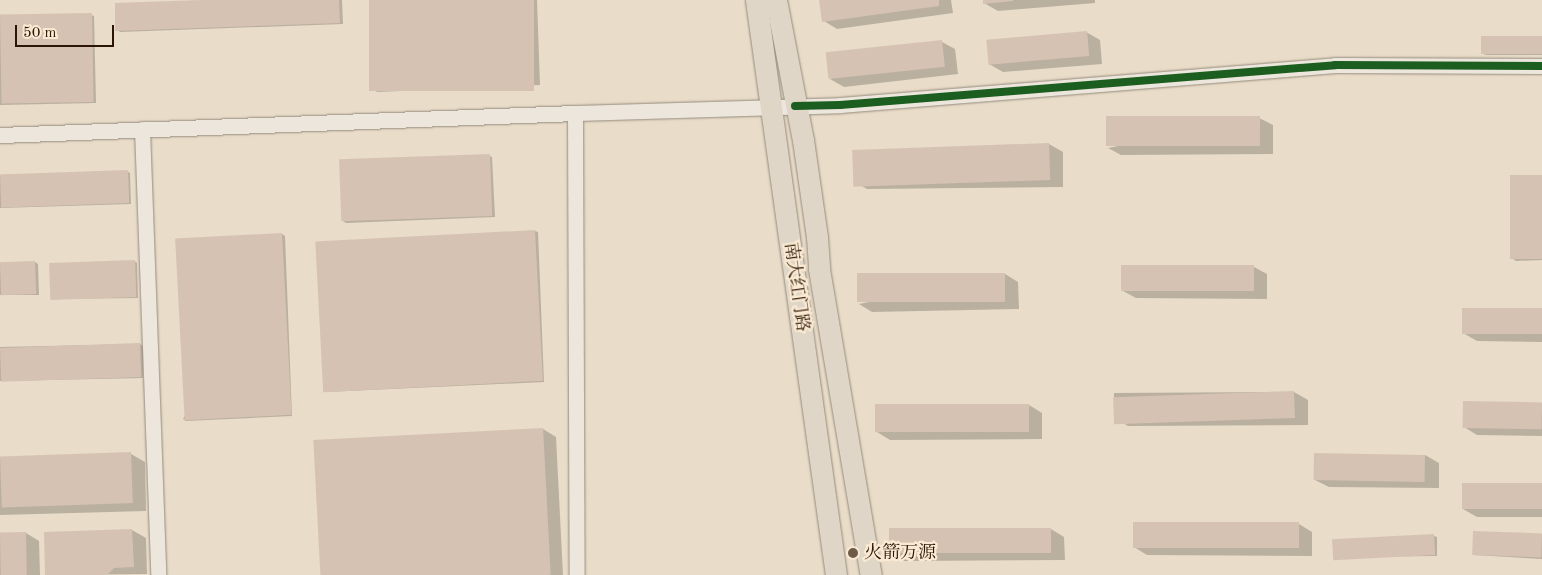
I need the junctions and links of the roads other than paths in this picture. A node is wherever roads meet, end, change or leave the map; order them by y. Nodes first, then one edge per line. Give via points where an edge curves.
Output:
1 (756, 0) edge
2 (776, 0) edge
3 (1542, 66) edge
4 (795, 106) junction
5 (771, 109) junction
6 (575, 113) junction
7 (142, 129) junction
8 (0, 134) edge
9 (158, 575) edge
10 (577, 575) edge
11 (836, 575) edge
12 (871, 575) edge

1 - 5 highway, 南大红门路
2 - 4 highway, 南大红门路
3 - 4 street via 1335,65
4 - 5 street
4 - 12 highway, 南大红门路
5 - 6 street
5 - 11 highway, 南大红门路
6 - 7 street
6 - 10 street
7 - 8 street
7 - 9 street

